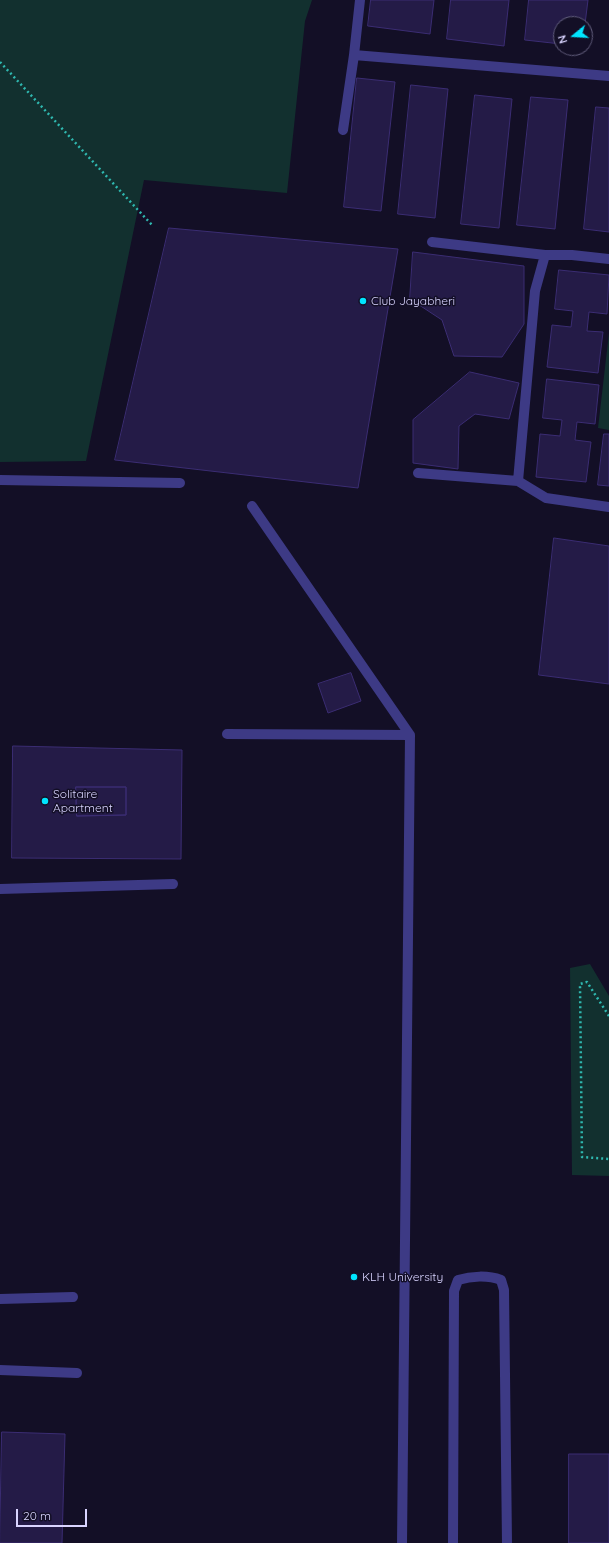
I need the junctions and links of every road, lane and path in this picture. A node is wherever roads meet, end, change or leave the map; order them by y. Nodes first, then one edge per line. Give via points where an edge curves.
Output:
1 (360, 0) edge
2 (354, 55) junction
3 (0, 62) edge
4 (609, 76) edge
5 (344, 130) dead end
6 (152, 225) dead end
7 (432, 242) dead end
8 (545, 255) junction
9 (609, 259) edge
10 (418, 472) dead end
11 (0, 480) edge
12 (518, 481) junction
13 (180, 483) dead end
14 (252, 506) dead end
15 (609, 507) edge
16 (227, 734) dead end
17 (410, 735) junction
18 (173, 884) dead end
19 (0, 889) edge
20 (609, 1016) edge
21 (609, 1159) edge
22 (73, 1297) dead end
23 (0, 1299) edge
24 (0, 1370) edge
25 (77, 1373) dead end
26 (402, 1543) edge
27 (453, 1543) edge
28 (507, 1543) edge

1 - 2 street
2 - 4 street
2 - 5 street
3 - 6 path
7 - 8 street
8 - 9 street
8 - 12 street via 535,291
10 - 12 street
11 - 13 street
12 - 15 street via 546,498
14 - 17 street
16 - 17 street
17 - 26 street
18 - 19 street
20 - 21 path via 587,982 580,984 582,1157
22 - 23 street
24 - 25 street
27 - 28 street via 454,1291 458,1280 494,1277 501,1280 504,1290

